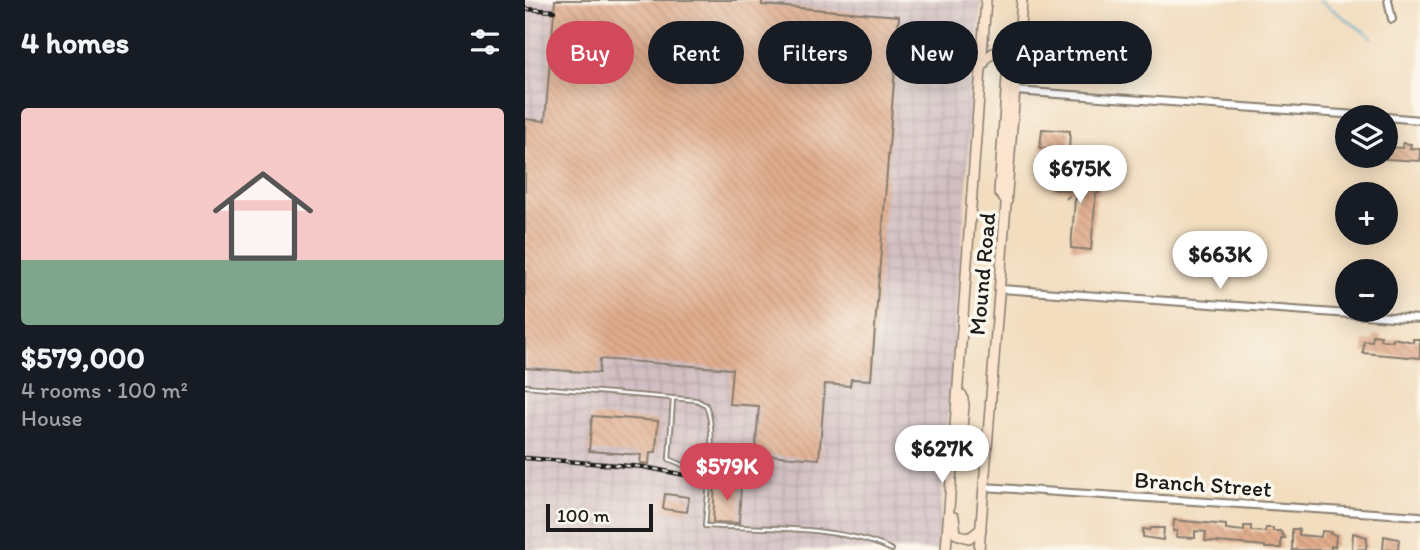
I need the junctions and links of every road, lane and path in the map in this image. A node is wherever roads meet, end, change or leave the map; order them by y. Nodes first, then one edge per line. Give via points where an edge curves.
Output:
1 (986, 0) edge
2 (1022, 0) edge
3 (1388, 0) edge
4 (1392, 19) dead end
5 (981, 70) junction
6 (1015, 91) junction
7 (1335, 113) edge
8 (1398, 118) edge
9 (1420, 120) edge
10 (1073, 192) dead end
11 (1066, 199) dead end
12 (1007, 201) junction
13 (1001, 289) junction
14 (1420, 319) edge
15 (960, 372) junction
16 (525, 386) edge
17 (673, 398) junction
18 (709, 468) junction
19 (983, 486) junction
20 (1420, 516) edge
21 (981, 529) junction
22 (892, 550) edge
23 (946, 550) edge
24 (979, 550) edge

1 - 5 main road, Mound Road
2 - 6 main road, Mound Road
3 - 4 street
5 - 12 main road via 993,53 1007,58 999,192
5 - 15 main road, Mound Road
6 - 7 street
6 - 12 main road, Mound Road
8 - 9 street
10 - 11 path
12 - 13 main road, Mound Road
13 - 14 street
13 - 19 main road, Mound Road
15 - 21 main road via 964,405 954,526 956,534 969,538
15 - 23 main road, Mound Road
16 - 17 lane
17 - 18 lane via 697,400 710,412
17 - 18 lane via 669,459
18 - 22 lane via 705,526 804,531 866,539
19 - 20 street, Branch Street
19 - 21 main road, Mound Road
21 - 24 main road, Mound Road

